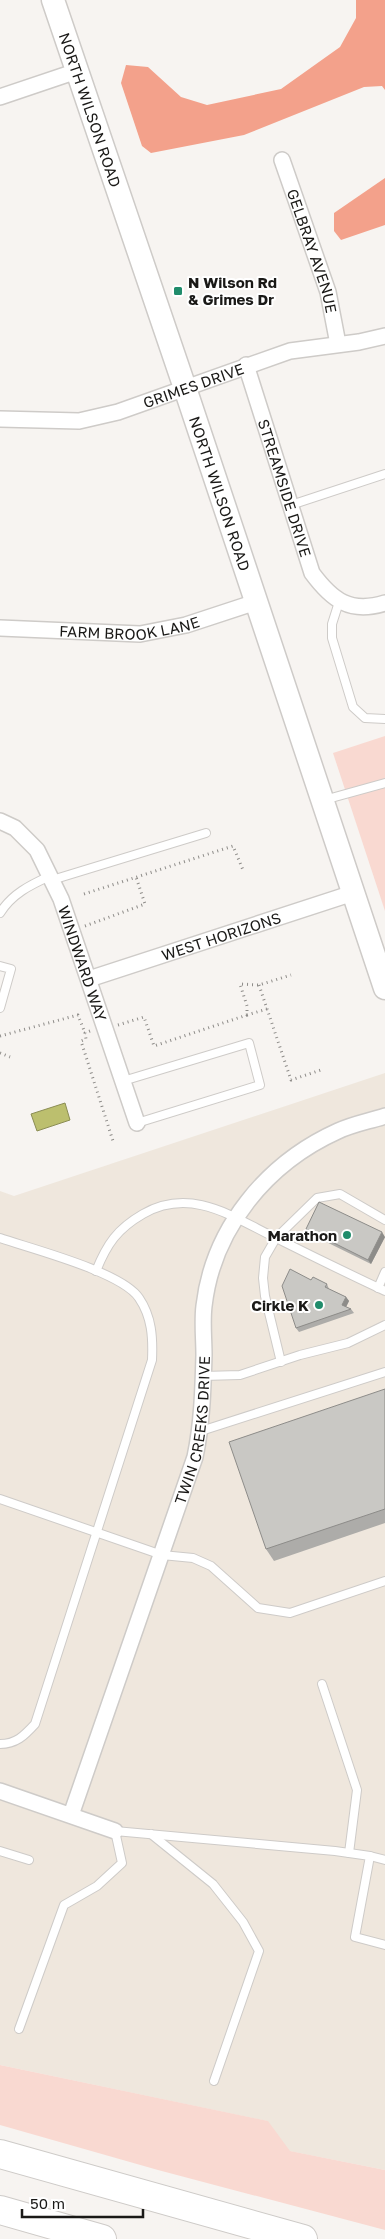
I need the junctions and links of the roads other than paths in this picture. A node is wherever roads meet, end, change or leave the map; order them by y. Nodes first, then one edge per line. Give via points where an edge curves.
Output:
1 (53, 0) edge
2 (78, 71) junction
3 (0, 97) edge
4 (282, 160) dead end
5 (385, 336) edge
6 (338, 344) junction
7 (246, 365) junction
8 (185, 388) junction
9 (0, 419) edge
10 (385, 474) edge
11 (291, 505) junction
12 (256, 602) junction
13 (339, 602) junction
14 (385, 603) edge
15 (0, 628) edge
16 (385, 719) edge
17 (385, 782) edge
18 (322, 801) junction
19 (0, 821) edge
20 (206, 833) dead end
21 (51, 878) junction
22 (353, 892) junction
23 (0, 913) edge
24 (0, 966) edge
25 (89, 979) junction
26 (385, 988) edge
27 (0, 1008) edge
28 (123, 1081) junction
29 (385, 1116) edge
30 (137, 1123) joint
31 (235, 1217) junction
32 (385, 1220) edge
33 (0, 1238) edge
34 (276, 1238) junction
35 (96, 1271) junction
36 (385, 1272) edge
37 (382, 1289) edge
38 (385, 1325) edge
39 (281, 1362) junction
40 (385, 1372) edge
41 (203, 1376) junction
42 (201, 1431) junction
43 (0, 1499) edge
44 (95, 1532) junction
45 (162, 1555) junction
46 (385, 1581) edge
47 (322, 1684) dead end
48 (0, 1744) edge
49 (0, 1791) edge
50 (71, 1815) junction
51 (115, 1831) junction
52 (151, 1834) junction
53 (0, 1851) edge
54 (350, 1853) junction
55 (370, 1856) junction
56 (29, 1860) dead end
57 (385, 1860) edge
58 (385, 1945) edge
59 (19, 2029) dead end
60 (214, 2081) dead end
61 (0, 2154) edge
62 (0, 2210) edge
63 (102, 2239) edge
64 (303, 2239) edge

1 - 2 main road, NORTH WILSON ROAD
2 - 3 street
2 - 8 main road, NORTH WILSON ROAD
4 - 6 street, GELBRAY AVENUE via 328,292
5 - 6 street, GRIMES DRIVE
6 - 7 street, GRIMES DRIVE via 290,351
7 - 8 street, GRIMES DRIVE
7 - 11 street, STREAMSIDE DRIVE
8 - 9 street, GRIMES DRIVE via 118,412 79,421
8 - 12 main road, NORTH WILSON ROAD
10 - 11 lane
11 - 13 street, STREAMSIDE DRIVE via 312,573 324,590
12 - 15 street, FARM BROOK LANE via 186,626 140,634
12 - 18 main road, NORTH WILSON ROAD
13 - 14 street via 357,607
13 - 16 lane via 332,624 332,638 352,707 365,718
17 - 18 lane
18 - 22 main road, NORTH WILSON ROAD
19 - 21 street, WINDWARD WAY via 15,828 37,850
20 - 21 lane
21 - 23 lane via 15,894
21 - 25 street, WINDWARD WAY via 62,899
22 - 25 street, WEST HORIZONS
22 - 26 main road, NORTH WILSON ROAD
24 - 27 lane via 11,969
25 - 28 street, WINDWARD WAY
28 - 30 street, WINDWARD WAY
28 - 30 lane via 249,1042 260,1085
29 - 31 street, TWIN CREEKS DRIVE via 339,1130 307,1148 257,1189
31 - 34 lane
31 - 35 lane via 207,1206 167,1203 120,1229 109,1242
31 - 41 street, TWIN CREEKS DRIVE via 208,1282 204,1308
32 - 34 lane via 340,1194 316,1198
33 - 35 lane
34 - 37 lane
34 - 39 lane via 265,1257 263,1278
35 - 44 lane via 122,1282 138,1296 153,1331 152,1360
36 - 37 lane
38 - 39 lane via 348,1343
39 - 41 lane via 240,1375
40 - 42 lane
41 - 42 street, TWIN CREEKS DRIVE
42 - 45 street, TWIN CREEKS DRIVE
43 - 44 lane
44 - 45 lane
44 - 48 lane via 35,1724 21,1739
45 - 46 lane via 193,1558 211,1566 258,1608 290,1613
45 - 50 street, TWIN CREEKS DRIVE
47 - 54 lane via 357,1790
49 - 50 street
50 - 51 street
51 - 52 lane
51 - 59 lane via 122,1863 97,1886 64,1905
52 - 54 lane
52 - 60 lane via 213,1884 259,1951
53 - 56 lane
54 - 55 lane
55 - 57 lane
55 - 58 lane via 355,1937
61 - 64 highway
62 - 63 highway

